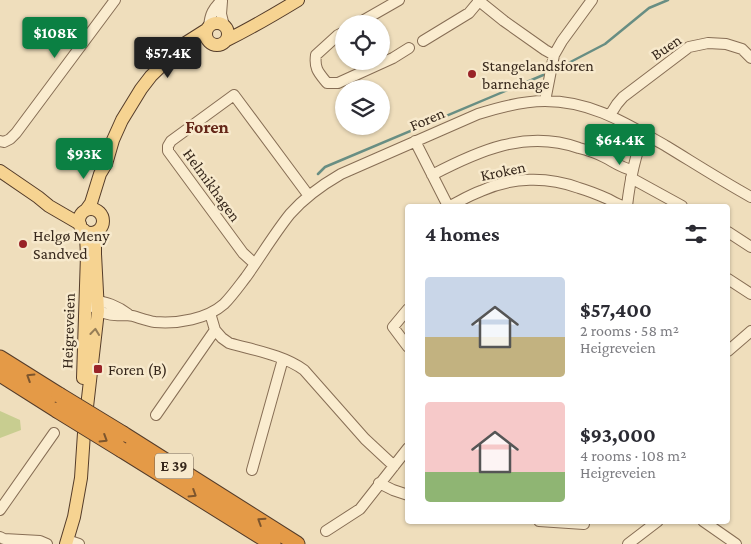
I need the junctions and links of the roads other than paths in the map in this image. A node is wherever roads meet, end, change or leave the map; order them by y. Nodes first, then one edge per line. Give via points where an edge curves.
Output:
1 (115, 0) edge
2 (221, 0) edge
3 (298, 0) edge
4 (399, 0) edge
5 (478, 0) edge
6 (592, 0) edge
7 (373, 15) edge
8 (208, 28) junction
9 (225, 31) junction
10 (335, 38) edge
11 (423, 41) dead end
12 (210, 44) junction
13 (409, 48) dead end
14 (177, 52) junction
15 (554, 55) junction
16 (751, 58) edge
17 (390, 64) edge
18 (373, 70) edge
19 (546, 101) junction
20 (610, 115) junction
21 (644, 134) junction
22 (0, 141) edge
23 (415, 141) junction
24 (106, 164) junction
25 (0, 171) edge
26 (631, 174) junction
27 (432, 175) junction
28 (309, 196) junction
29 (751, 197) edge
30 (448, 204) edge
31 (453, 204) edge
32 (618, 204) edge
33 (627, 204) edge
34 (679, 204) edge
35 (100, 212) junction
36 (83, 219) junction
37 (98, 231) junction
38 (730, 233) edge
39 (751, 247) edge
40 (255, 264) junction
41 (730, 280) edge
42 (751, 294) edge
43 (94, 304) junction
44 (210, 313) junction
45 (405, 313) edge
46 (215, 330) junction
47 (751, 331) edge
48 (405, 343) edge
49 (730, 349) edge
50 (0, 358) edge
51 (283, 359) junction
52 (0, 374) edge
53 (58, 402) junction
54 (156, 415) dead end
55 (54, 433) dead end
56 (405, 452) edge
57 (394, 466) junction
58 (252, 470) dead end
59 (380, 483) junction
60 (405, 494) edge
61 (0, 510) edge
62 (654, 524) edge
63 (707, 524) edge
64 (326, 531) dead end
65 (0, 537) edge
66 (73, 543) edge
67 (47, 544) edge
68 (273, 544) edge
69 (297, 544) edge
70 (628, 544) edge
71 (736, 544) edge

1 - 22 street via 16,133 10,139
2 - 8 street via 213,10
2 - 9 street
3 - 9 main road via 247,30
4 - 7 street
5 - 11 street via 468,13
5 - 15 street
6 - 15 street
8 - 9 main road via 216,23
8 - 12 main road via 206,39
8 - 14 main road
9 - 12 main road via 222,44
10 - 18 street via 316,55 314,63 327,83 338,83
12 - 14 main road via 203,43
13 - 17 street
14 - 24 main road via 151,76 132,104 113,140
15 - 19 street
16 - 20 street, Buen via 742,50 726,44 688,47 623,97
19 - 20 street, Foren via 569,103
19 - 23 street, Foren via 500,107
20 - 21 street, Foren
21 - 26 street
21 - 29 street, Foren
23 - 27 street
23 - 28 street, Foren via 341,174
24 - 35 main road
24 - 36 main road
25 - 36 main road via 48,206
26 - 27 street via 578,147 539,140 492,148
26 - 33 street
26 - 34 street
27 - 30 street
28 - 40 street, Foren via 291,213
28 - 40 street, Helmikhagen via 234,95 171,141 168,151 243,253
31 - 32 street, Kroken via 482,190 517,180 559,181
35 - 36 main road via 94,209
35 - 37 main road via 103,222
36 - 37 main road via 90,232
36 - 43 main road, Heigreveien
37 - 43 main road, Heigreveien
38 - 39 street
40 - 44 street, Foren via 231,296
41 - 42 street
43 - 44 street, Foren via 106,313 128,314 154,322 193,319
43 - 66 main road, Heigreveien
44 - 46 street
45 - 48 street via 393,327
46 - 51 street via 228,343
46 - 54 street
47 - 49 street
53 -> 50 highway, E 39
51 - 57 street via 304,370 365,439
51 - 58 street
52 - 53 highway, E 39
53 -> 68 highway, E 39, bridge via 122,450
69 -> 53 highway, E 39, bridge via 123,434
55 - 61 street
56 - 57 street
57 - 59 street
59 - 60 street
59 - 64 street via 360,509
62 - 70 street
63 - 71 street
65 - 67 street

